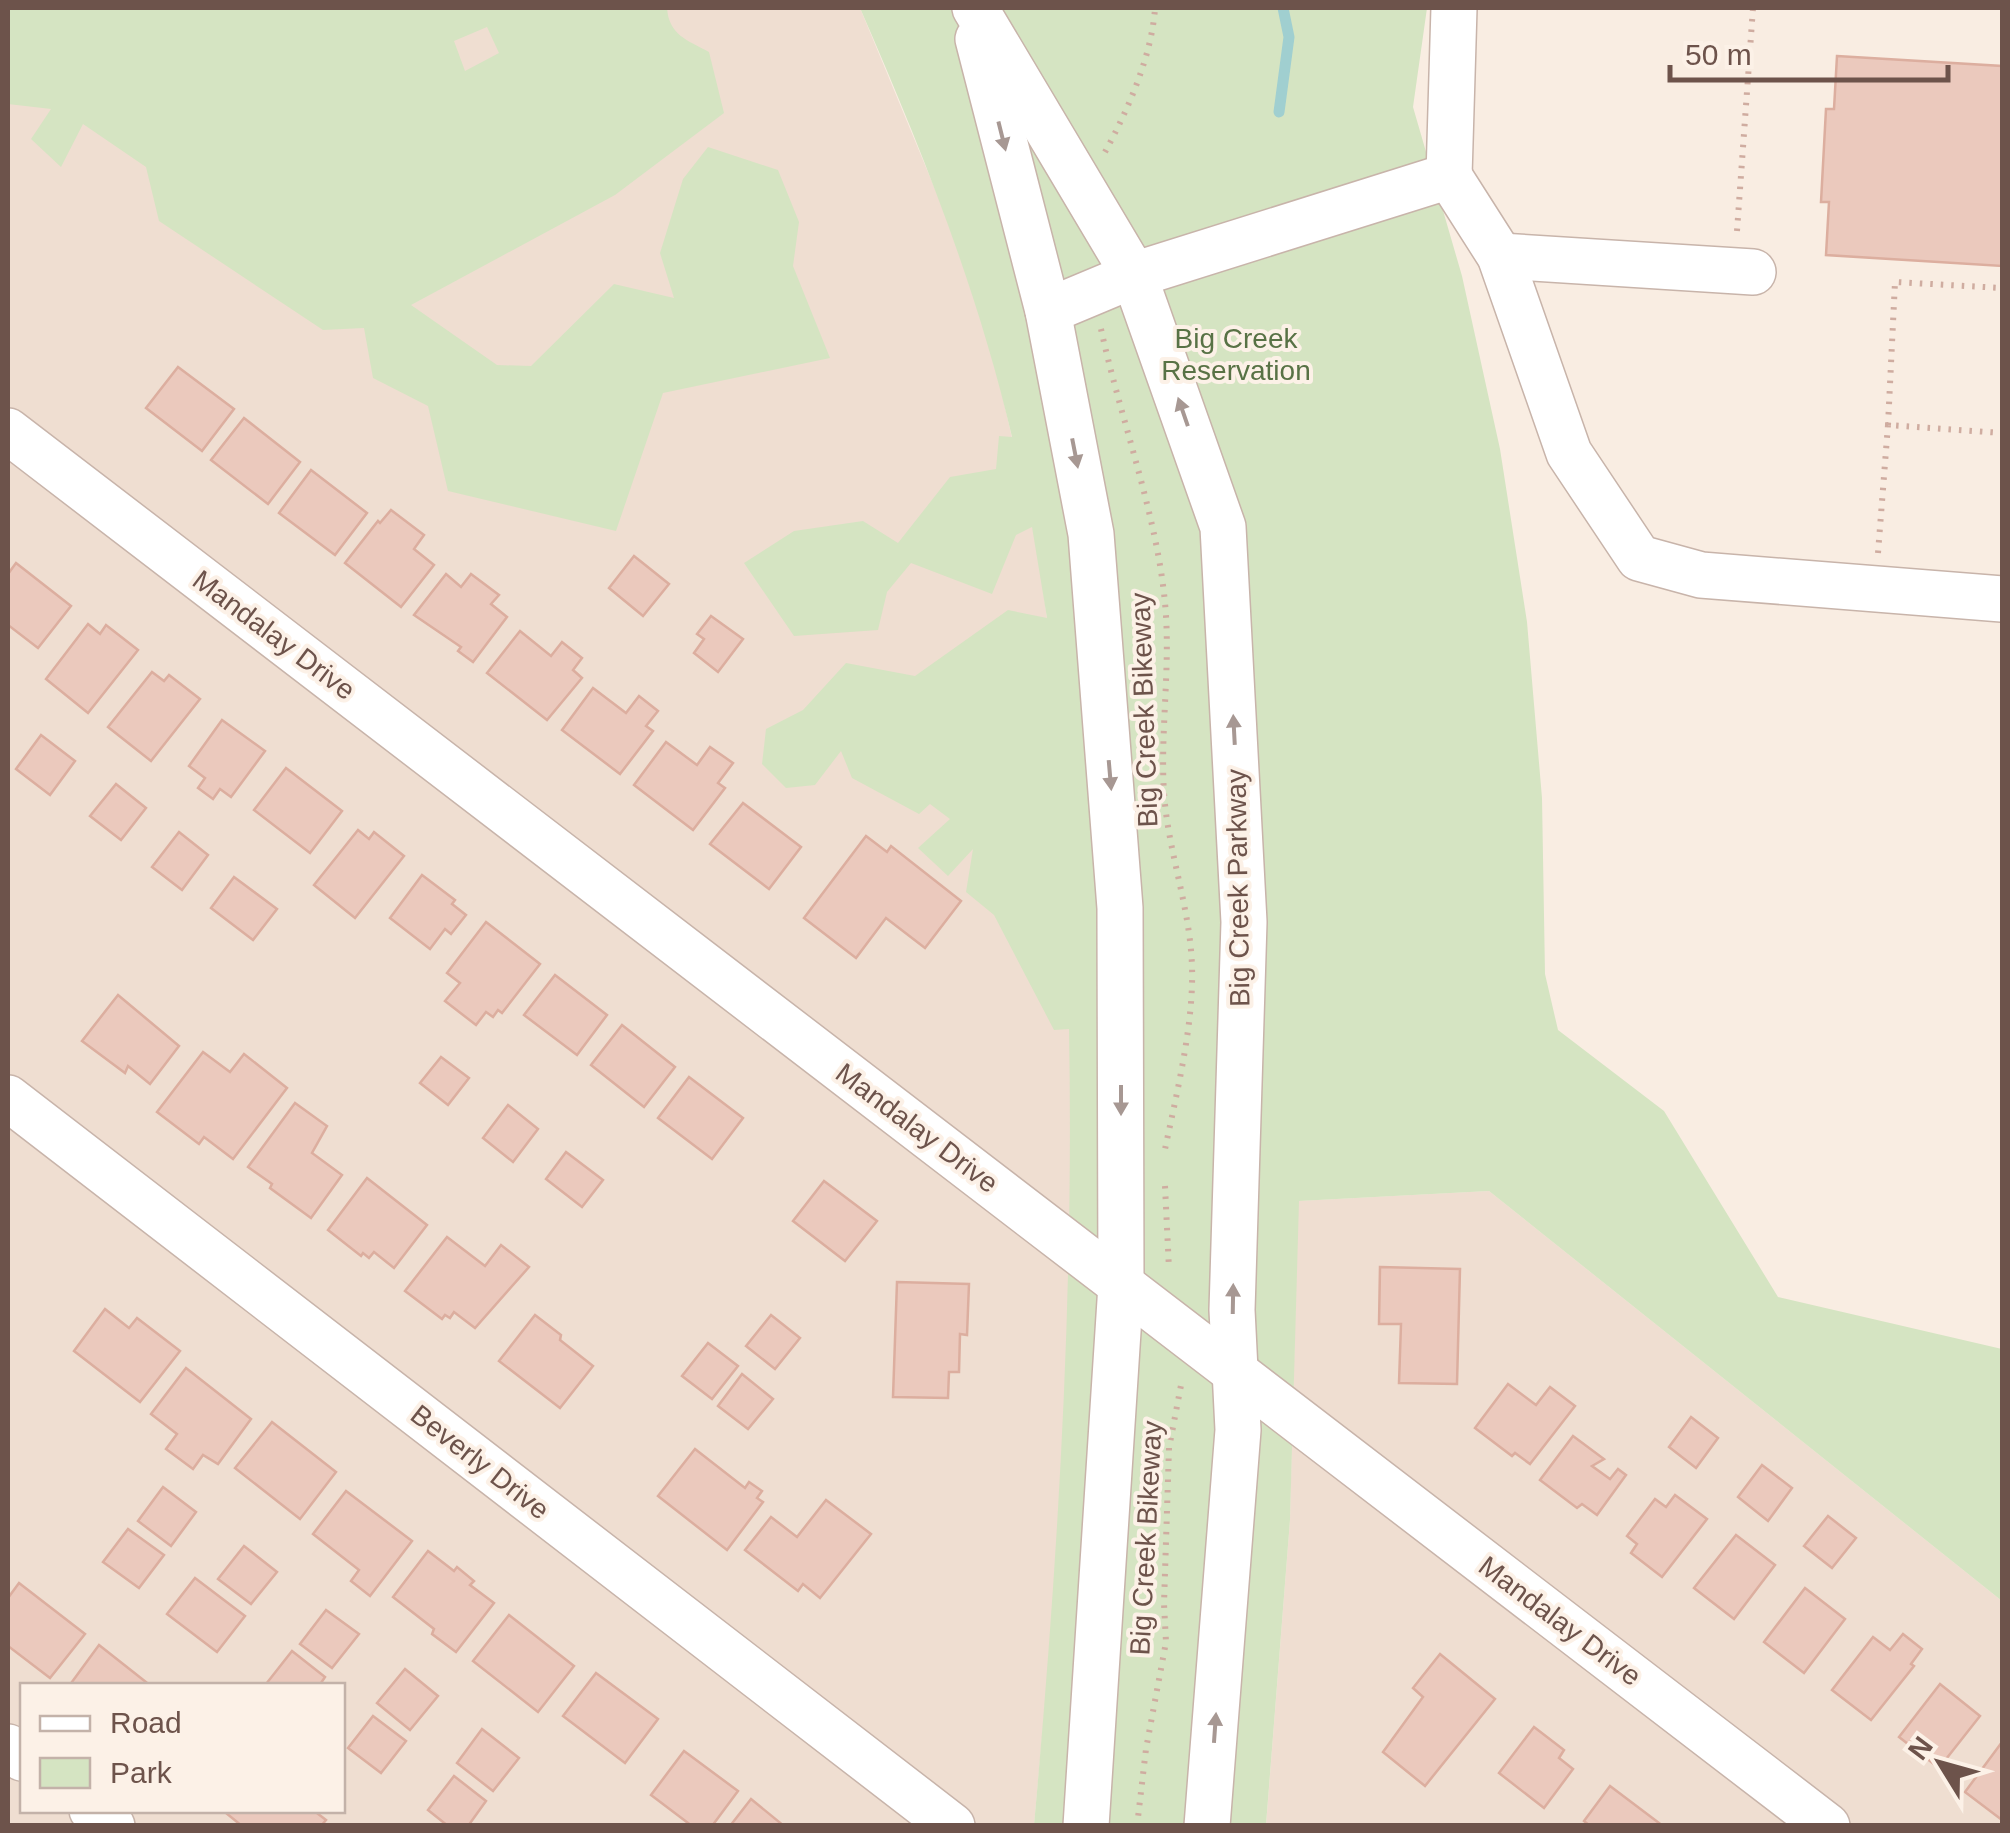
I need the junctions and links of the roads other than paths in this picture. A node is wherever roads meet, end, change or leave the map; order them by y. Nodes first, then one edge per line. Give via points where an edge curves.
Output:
1 (973, 8) edge
2 (1454, 8) edge
3 (1449, 176) junction
4 (1500, 256) junction
5 (1743, 272) road end
6 (1134, 275) junction
7 (1048, 311) junction
8 (8, 430) edge
9 (2002, 600) edge
10 (8, 1098) edge
11 (1121, 1285) junction
12 (1235, 1373) junction
13 (952, 1826) edge
14 (1086, 1826) edge
15 (1207, 1826) edge
16 (1827, 1826) edge

1 - 6 street, Big Creek Parkway
1 -> 7 street, Big Creek Parkway
2 - 3 street
3 - 4 street
3 - 6 street
4 - 5 street
4 - 9 street via 1570,453 1639,558 1701,575
6 - 7 street
12 -> 6 street, Big Creek Parkway via 1244,922 1223,527
7 -> 11 street, Big Creek Parkway via 1090,534 1120,908
8 - 11 street, Mandalay Drive
10 - 13 street, Beverly Drive
11 - 12 street, Mandalay Drive
11 - 14 street, Big Creek Parkway
15 -> 12 street, Big Creek Parkway via 1238,1430
12 - 16 street, Mandalay Drive

